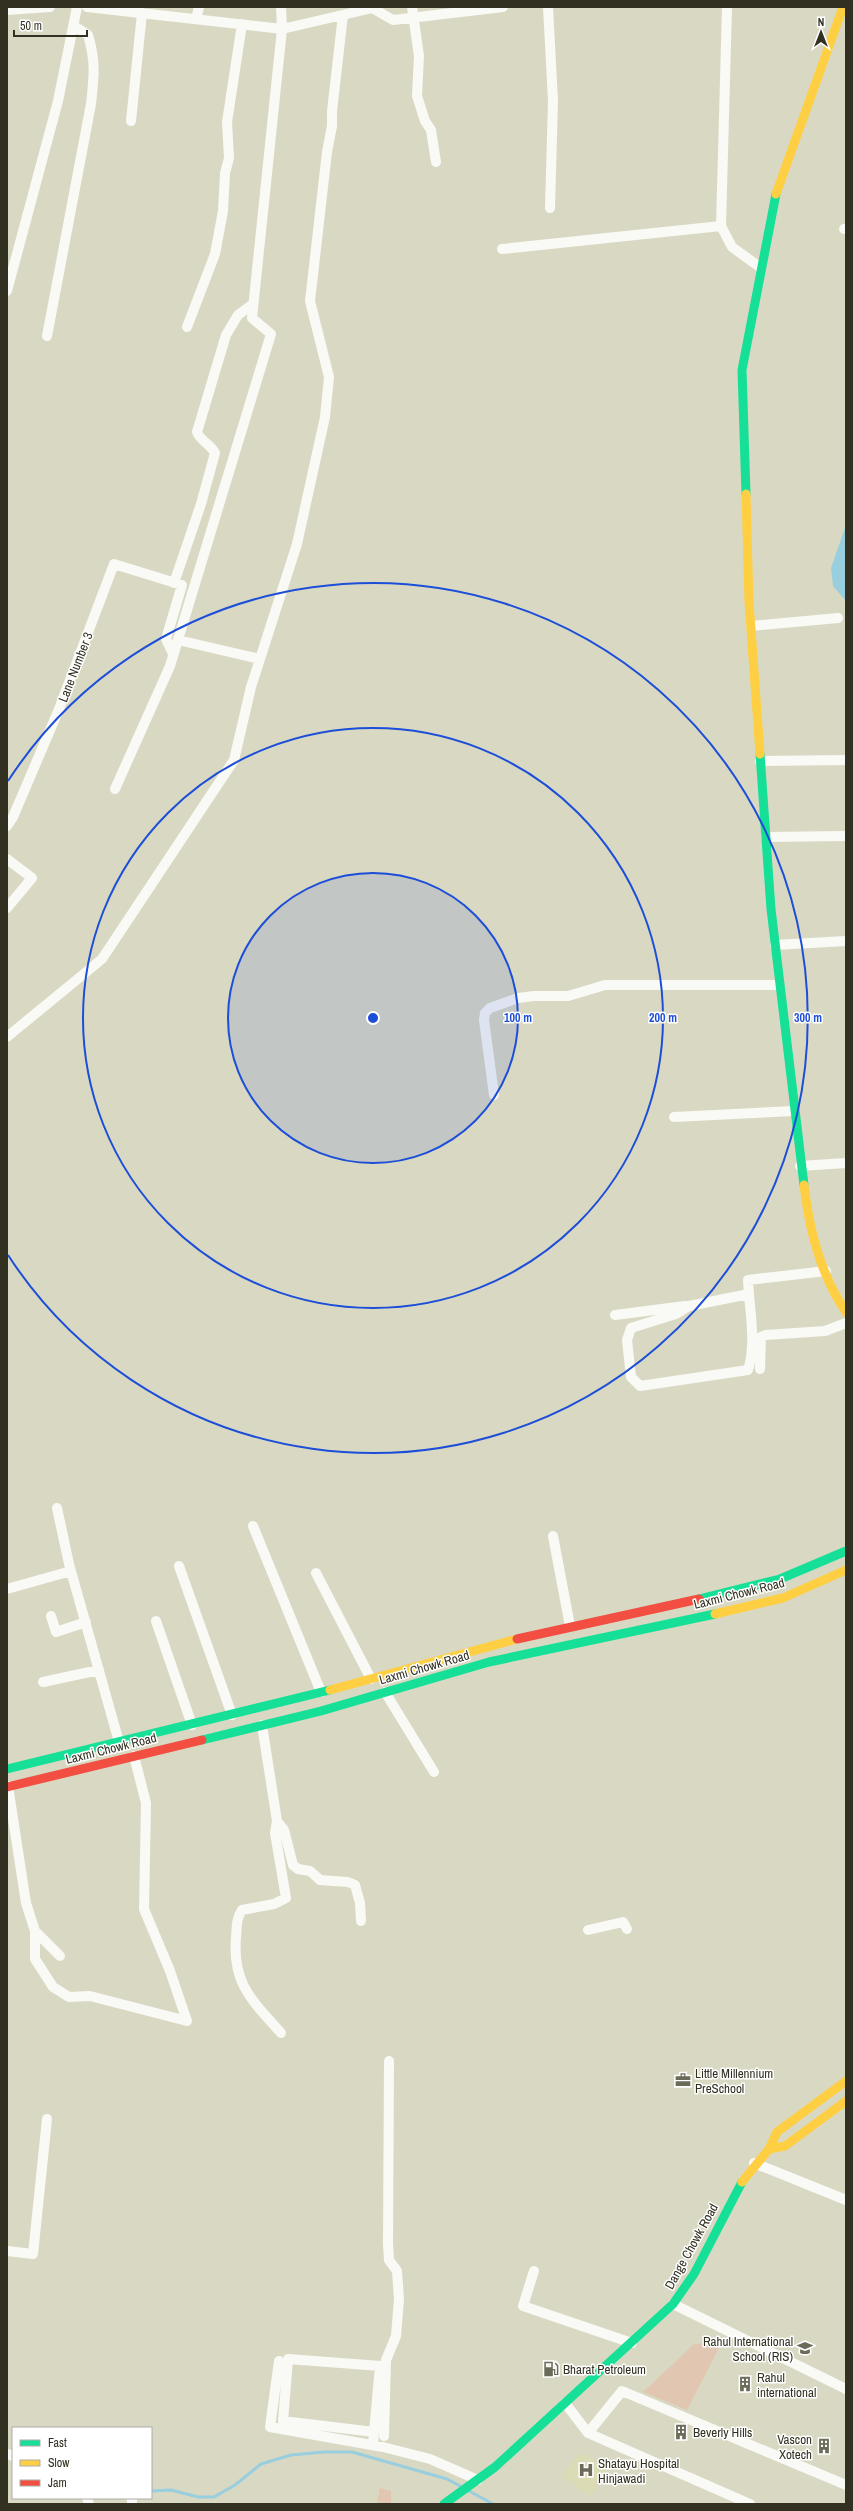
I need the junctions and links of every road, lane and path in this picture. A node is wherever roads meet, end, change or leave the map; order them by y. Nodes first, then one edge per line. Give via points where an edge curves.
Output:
1 (50, 7) edge
2 (77, 7) edge
3 (87, 7) edge
4 (199, 7) edge
5 (281, 7) edge
6 (412, 7) edge
7 (503, 7) edge
8 (548, 7) edge
9 (727, 7) edge
10 (843, 7) edge
11 (376, 8) edge
12 (846, 8) edge
13 (357, 9) edge
14 (7, 10) edge
15 (142, 13) junction
16 (343, 15) junction
17 (414, 18) junction
18 (196, 19) junction
19 (242, 24) junction
20 (74, 26) junction
21 (282, 29) junction
22 (131, 121) dead end
23 (436, 162) dead end
24 (550, 208) dead end
25 (721, 226) junction
26 (502, 249) dead end
27 (761, 268) junction
28 (7, 291) edge
29 (253, 304) junction
30 (186, 327) dead end
31 (47, 336) dead end
32 (174, 582) junction
33 (838, 618) dead end
34 (751, 626) junction
35 (178, 640) junction
36 (173, 654) junction
37 (260, 659) junction
38 (846, 760) edge
39 (760, 761) junction
40 (115, 789) dead end
41 (7, 826) edge
42 (846, 836) edge
43 (766, 837) junction
44 (7, 859) edge
45 (7, 908) edge
46 (846, 942) edge
47 (775, 945) junction
48 (779, 985) junction
49 (7, 1037) edge
50 (494, 1094) dead end
51 (794, 1111) junction
52 (674, 1117) dead end
53 (846, 1163) edge
54 (800, 1166) junction
55 (826, 1271) junction
56 (749, 1294) junction
57 (689, 1306) junction
58 (846, 1312) edge
59 (615, 1315) dead end
60 (846, 1323) edge
61 (760, 1368) dead end
62 (56, 1508) dead end
63 (253, 1526) dead end
64 (553, 1536) dead end
65 (846, 1552) edge
66 (179, 1566) dead end
67 (846, 1570) edge
68 (71, 1571) junction
69 (316, 1573) dead end
70 (7, 1589) edge
71 (51, 1616) dead end
72 (156, 1621) dead end
73 (86, 1622) junction
74 (570, 1626) junction
75 (99, 1670) junction
76 (371, 1679) junction
77 (43, 1682) dead end
78 (358, 1682) junction
79 (321, 1692) junction
80 (385, 1692) junction
81 (362, 1699) junction
82 (232, 1715) junction
83 (192, 1725) junction
84 (262, 1725) junction
85 (119, 1742) junction
86 (134, 1756) junction
87 (123, 1759) junction
88 (7, 1768) edge
89 (434, 1772) dead end
90 (7, 1787) edge
91 (277, 1821) junction
92 (361, 1921) dead end
93 (626, 1929) dead end
94 (588, 1930) dead end
95 (35, 1931) junction
96 (60, 1956) dead end
97 (281, 2033) dead end
98 (389, 2061) dead end
99 (846, 2081) edge
100 (846, 2101) edge
101 (47, 2119) dead end
102 (769, 2149) junction
103 (754, 2163) junction
104 (846, 2200) edge
105 (7, 2251) edge
106 (534, 2271) dead end
107 (673, 2304) junction
108 (632, 2342) junction
109 (279, 2361) dead end
110 (846, 2389) edge
111 (565, 2403) junction
112 (588, 2433) junction
113 (379, 2434) junction
114 (373, 2445) junction
115 (480, 2479) junction
116 (846, 2485) edge
117 (446, 2501) edge
118 (750, 2504) edge

1 - 14 street
2 - 20 street
3 - 15 street
4 - 18 street
5 - 21 street
6 - 17 street
7 - 17 street
8 - 24 street via 553,101
9 - 25 street
10 - 12 street
10 - 27 main road via 774,199
11 - 13 street
11 - 17 street via 393,20
13 - 16 street
15 - 18 street
15 - 22 street
16 - 21 street
16 - 37 street via 310,301 328,377 325,417 297,544
17 - 23 street via 419,56 417,96 425,121 431,130
18 - 19 street
19 - 21 street
19 - 30 street via 227,122 228,158 223,211 215,254
20 - 28 street via 58,101
20 - 31 street via 88,35 95,58 94,73 91,104
21 - 29 street
25 - 26 street
25 - 27 street via 732,247
27 - 34 main road via 742,370
29 - 32 street via 238,315 226,335 197,432 200,439 211,445 215,453 201,504
29 - 35 street via 252,318 271,334
32 - 36 street via 182,585 166,639
32 - 41 street, Lane Number 3 via 114,564 59,709
33 - 34 street
34 - 39 main road
35 - 36 street
35 - 37 street
36 - 40 street
37 - 49 street via 234,760 102,959
38 - 39 street
39 - 43 main road
42 - 43 street
43 - 47 main road
44 - 45 street via 32,878
46 - 47 street
47 - 48 main road
48 - 50 street via 605,985 568,996 518,998 490,1008 485,1013 484,1020
48 - 51 main road
51 - 52 street
51 - 54 main road
53 - 54 street
54 - 55 main road via 808,1218
55 - 56 street via 748,1280
55 - 58 main road via 833,1293
56 - 57 street
56 - 57 street via 752,1358 748,1370 640,1386 630,1377 627,1340 631,1328 676,1314
57 - 59 street
60 - 61 street via 825,1331 761,1337
62 - 68 street
63 - 79 street
64 - 74 street
65 - 74 main road, Laxmi Chowk Road via 780,1579 733,1592
66 - 82 street
67 - 80 main road, Laxmi Chowk Road via 784,1598 769,1602 489,1662
68 - 70 street
68 - 73 street
69 - 76 street
71 - 73 street via 56,1632
72 - 83 street
73 - 75 street
74 - 76 main road, Laxmi Chowk Road via 484,1646
75 - 77 street
75 - 85 street
76 - 78 main road, Laxmi Chowk Road
78 - 79 main road, Laxmi Chowk Road
78 - 81 main road
79 - 82 main road, Laxmi Chowk Road
80 - 81 main road, Laxmi Chowk Road
80 - 89 street
81 - 84 main road, Laxmi Chowk Road
82 - 83 main road, Laxmi Chowk Road
83 - 85 main road, Laxmi Chowk Road
84 - 86 main road, Laxmi Chowk Road
84 - 91 street
85 - 87 main road
85 - 88 main road, Laxmi Chowk Road
86 - 87 main road, Laxmi Chowk Road
86 - 95 street via 146,1803 144,1909 170,1971 187,2021 90,1996 69,1997 53,1987 35,1959
87 - 90 main road, Laxmi Chowk Road
90 - 95 street via 26,1903
91 - 92 street via 284,1830 292,1865 310,1871 320,1880 356,1885
91 - 97 street via 275,1833 286,1898 274,1904 242,1910 238,1917 235,1950 238,1973 245,1992
93 - 94 street via 624,1922
95 - 96 street
98 - 113 street via 388,2244 389,2260 397,2271 399,2299 396,2336 386,2360
99 - 102 main road, Dange Chowk Road via 777,2132
100 - 102 main road, Dange Chowk Road via 785,2146
101 - 105 street via 33,2254
102 - 103 main road, Dange Chowk Road
103 - 104 street
103 - 107 main road, Dange Chowk Road via 745,2175 694,2274
106 - 108 street via 523,2306
107 - 108 main road, Dange Chowk Road
107 - 110 street
108 - 111 main road, Dange Chowk Road
109 - 114 street via 270,2428
111 - 112 street
111 - 115 main road, Dange Chowk Road
112 - 116 street via 622,2392
112 - 118 street
113 - 113 street via 283,2421 288,2359 380,2366
113 - 114 street
114 - 115 street via 430,2459
115 - 117 main road, Dange Chowk Road

